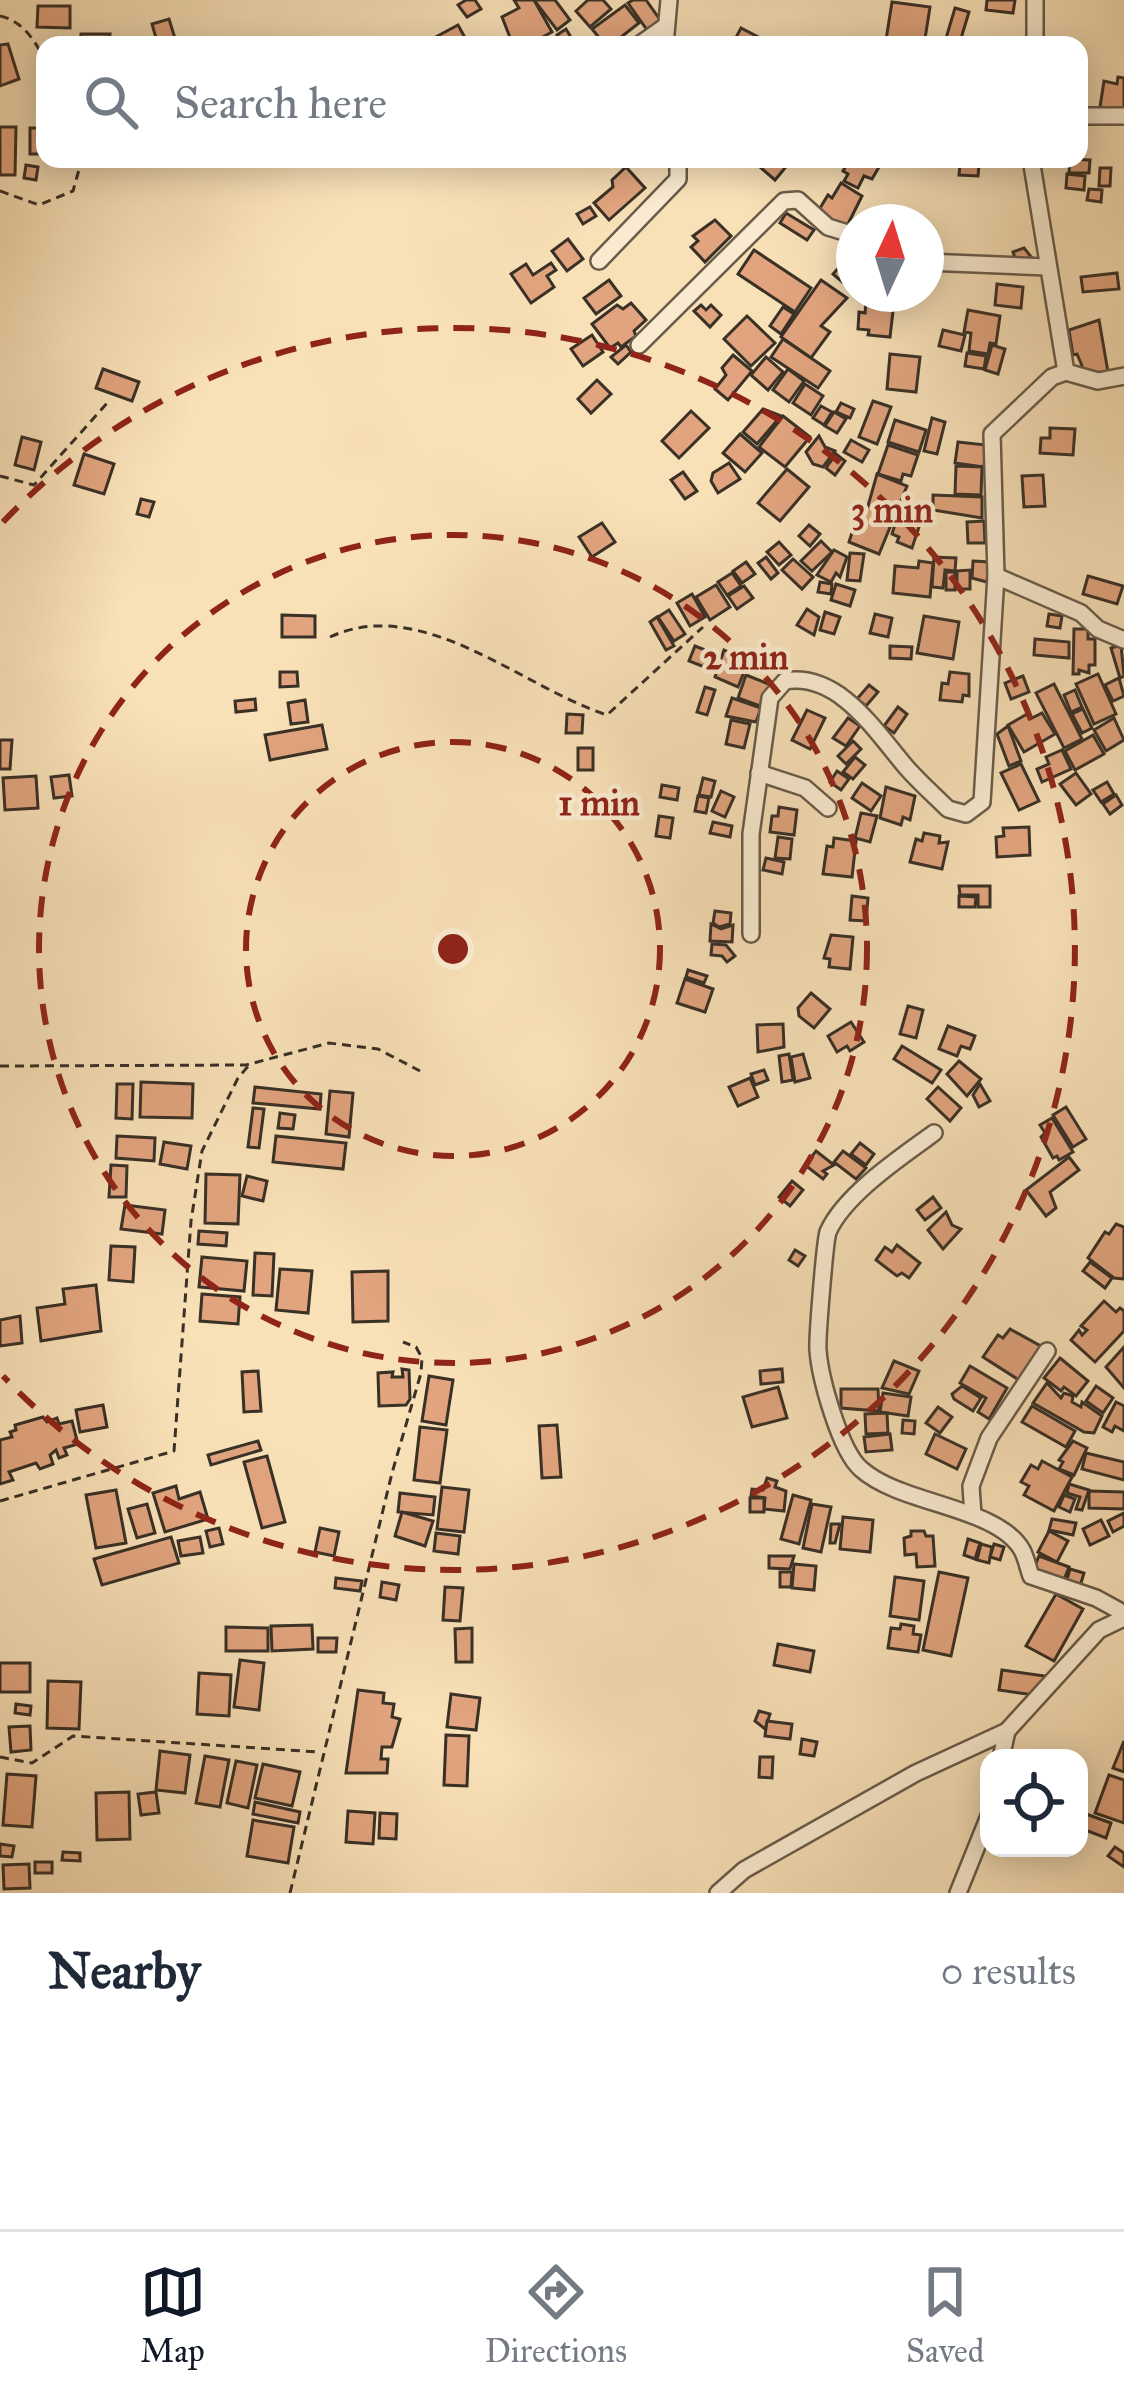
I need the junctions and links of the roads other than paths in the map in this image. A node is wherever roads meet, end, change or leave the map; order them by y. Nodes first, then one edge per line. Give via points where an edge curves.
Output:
1 (669, 0) edge
2 (1036, 0) edge
3 (666, 26) junction
4 (652, 36) edge
5 (665, 36) edge
6 (1035, 36) edge
7 (1088, 116) edge
8 (1124, 116) edge
9 (679, 168) edge
10 (1031, 168) edge
11 (836, 229) edge
12 (599, 261) dead end
13 (944, 263) edge
14 (1047, 267) junction
15 (638, 345) dead end
16 (1066, 372) junction
17 (1124, 376) edge
18 (996, 576) junction
19 (1124, 640) edge
20 (759, 773) junction
21 (827, 808) dead end
22 (752, 934) dead end
23 (934, 1133) dead end
24 (1047, 1352) dead end
25 (974, 1515) junction
26 (1123, 1618) edge
27 (1007, 1731) junction
28 (1003, 1749) edge
29 (980, 1838) edge
30 (713, 1892) edge
31 (958, 1893) edge

1 - 3 street
2 - 6 street
3 - 4 street
3 - 5 street
7 - 8 street
9 - 12 street via 678,179
10 - 14 street
11 - 15 street via 798,200 784,202
13 - 14 street
14 - 16 street
16 - 17 street via 1098,381
16 - 18 street via 994,429
18 - 19 street
18 - 20 street via 984,795 974,811 948,809 850,703 796,680 784,681 770,698
20 - 21 street via 805,788
20 - 22 street
23 - 25 street via 868,1182 828,1233 818,1348 845,1448 861,1469 935,1506
24 - 25 street via 989,1438 971,1486
25 - 26 street via 1022,1549 1030,1576 1096,1598
26 - 27 street via 1099,1630
27 - 28 street
27 - 30 street via 916,1773
29 - 31 street

